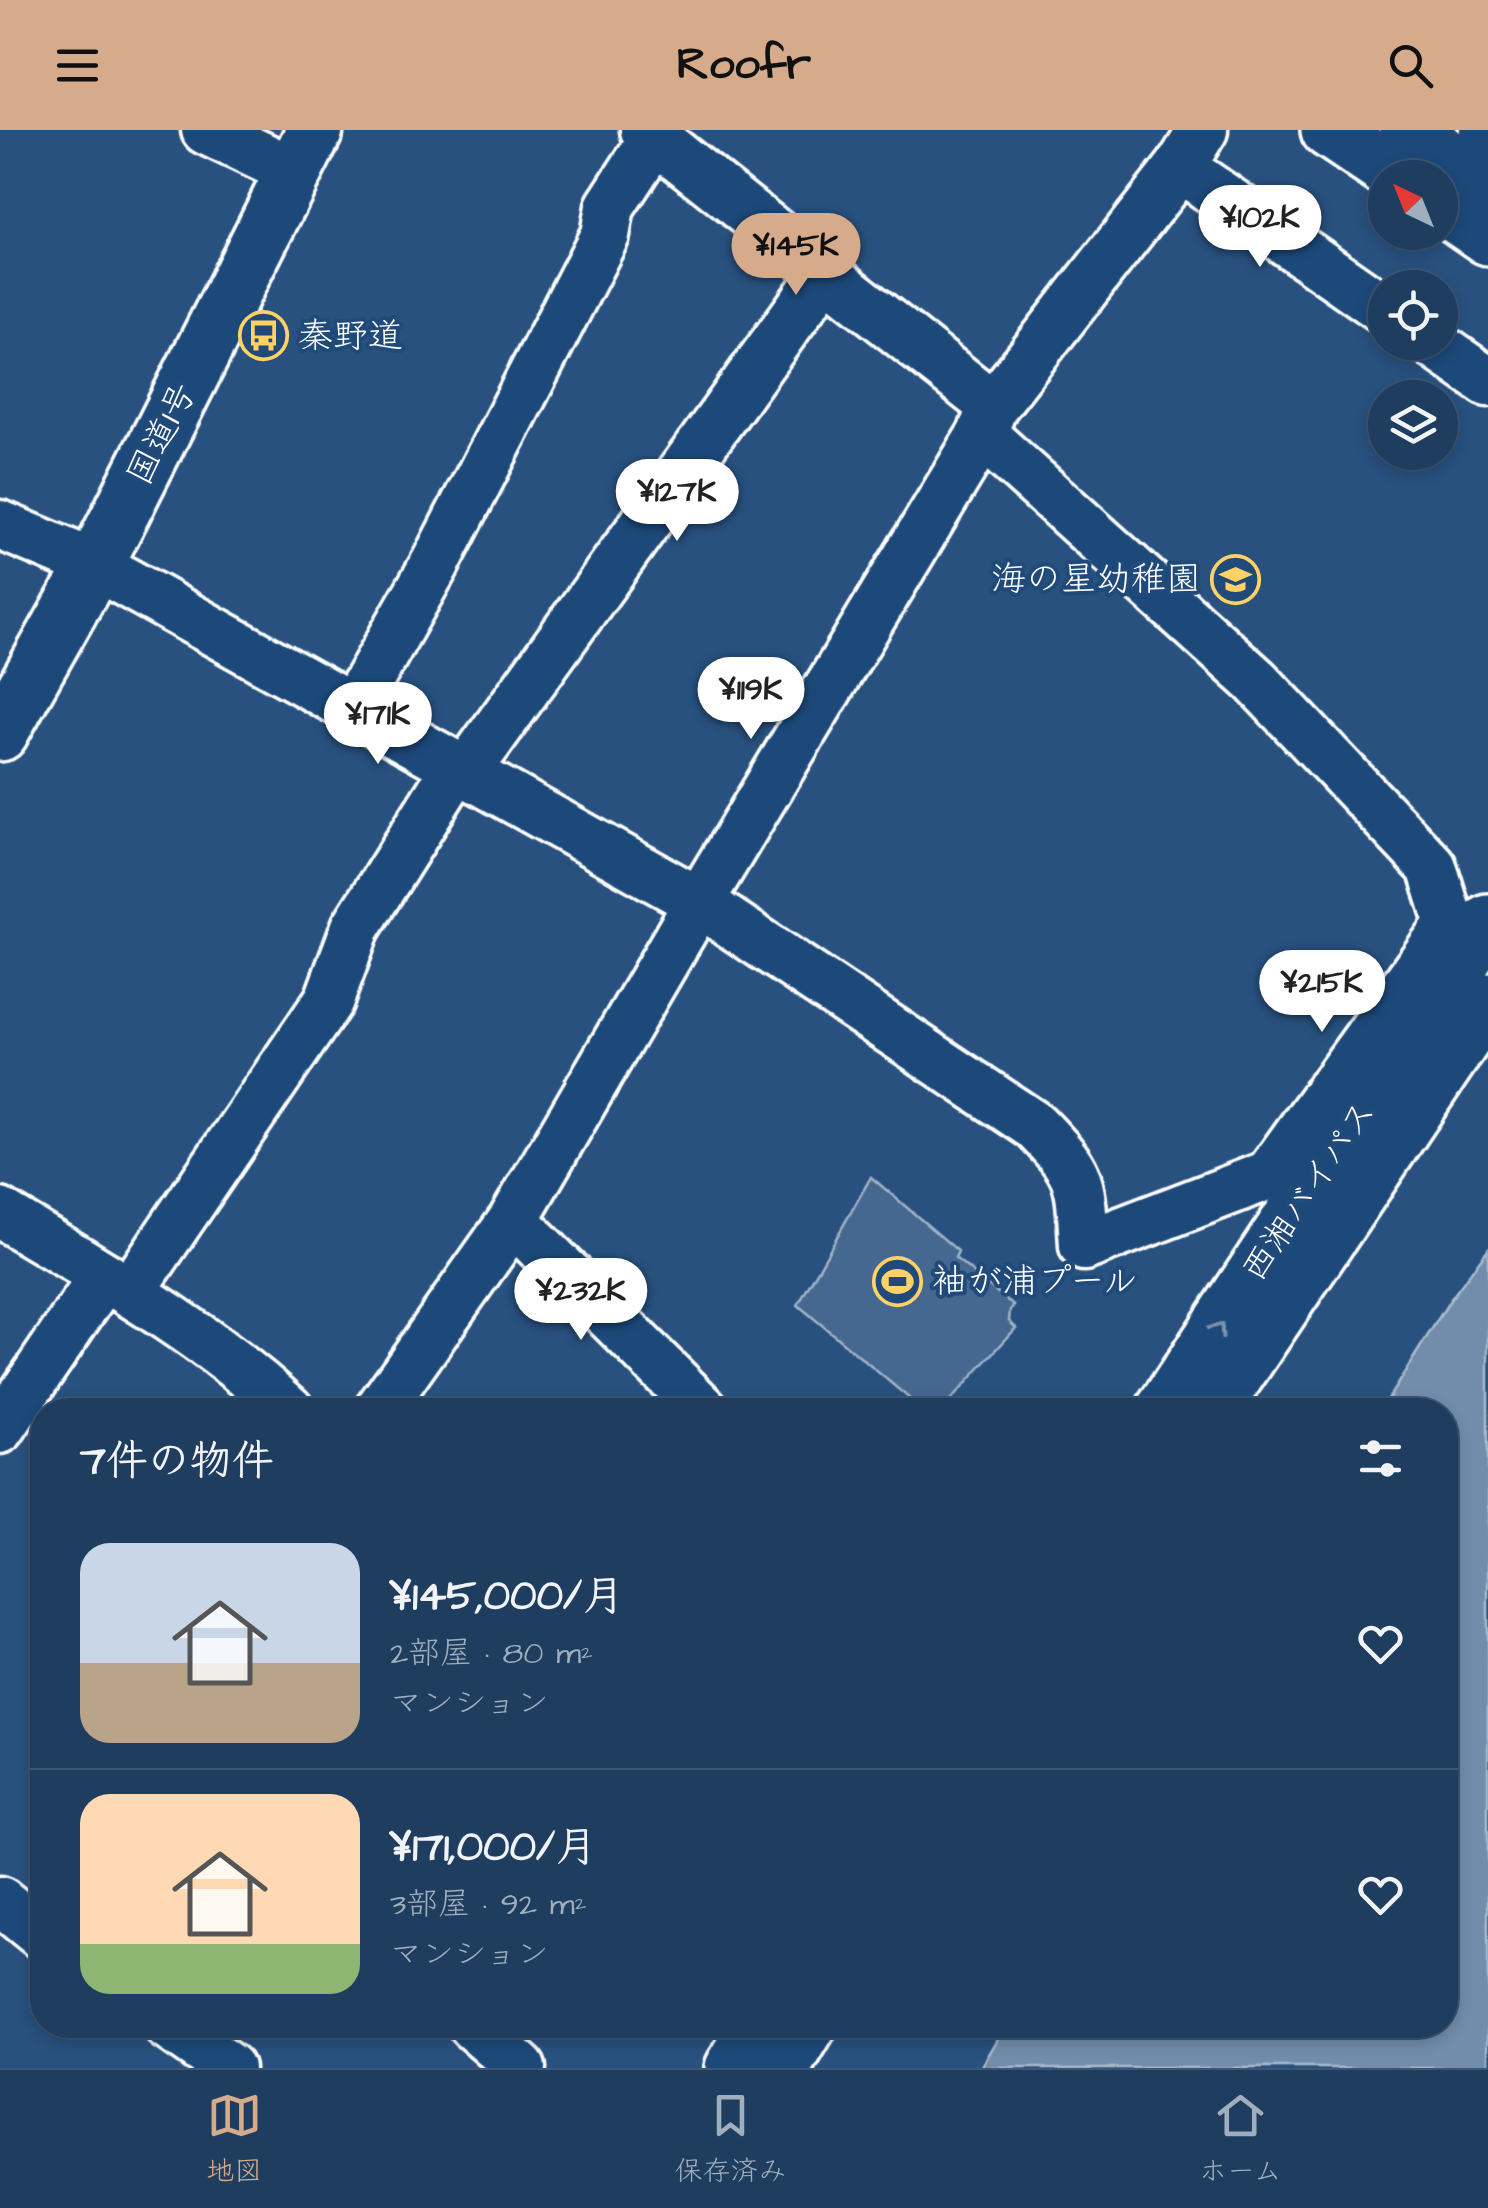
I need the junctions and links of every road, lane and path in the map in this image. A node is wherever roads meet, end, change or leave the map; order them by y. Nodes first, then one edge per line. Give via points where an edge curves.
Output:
1 (206, 130) edge
2 (1330, 130) edge
3 (1407, 130) edge
4 (654, 133) edge
5 (1195, 140) edge
6 (304, 151) edge
7 (1374, 160) edge
8 (1488, 183) edge
9 (1458, 216) edge
10 (1488, 236) edge
11 (826, 272) junction
12 (1368, 295) edge
13 (1457, 360) edge
14 (1488, 382) edge
15 (988, 420) junction
16 (0, 525) edge
17 (94, 564) junction
18 (352, 708) junction
19 (0, 733) edge
20 (461, 769) junction
21 (699, 902) junction
22 (1481, 930) edge
23 (1488, 1001) edge
24 (1443, 1066) edge
25 (0, 1213) edge
26 (512, 1220) junction
27 (117, 1284) junction
28 (276, 1398) edge
29 (386, 1398) edge
30 (692, 1398) edge
31 (1174, 1398) edge
32 (1220, 1398) edge
33 (1228, 1398) edge
34 (0, 1429) edge
35 (0, 1901) edge
36 (30, 1925) edge
37 (186, 2038) edge
38 (487, 2038) edge
39 (751, 2038) edge
40 (801, 2038) edge
41 (229, 2068) edge
42 (522, 2068) edge
43 (733, 2068) edge
44 (783, 2068) edge

1 - 6 street
2 - 7 highway
3 - 8 highway
4 - 11 street
4 - 18 street via 610,207 605,235 435,564
5 - 12 street
5 - 15 street
6 - 17 highway, 国道1号
9 - 10 highway
11 - 15 street
11 - 20 street
13 - 14 street
15 - 21 street
15 - 21 street via 1256,681 1432,868 1450,924 1270,1175 1084,1246 1081,1190 1071,1163 1035,1126
16 - 17 street
17 - 18 street
17 - 19 highway, 国道1号
18 - 20 street
20 - 21 street
20 - 27 street via 356,927 329,1000
21 - 26 street
22 - 24 highway, 西湘バイパス
23 - 24 highway, 西湘バイパス
31 -> 24 highway, 西湘バイパス
24 - 32 highway, 西湘バイパス
24 - 33 highway
25 - 27 street
26 - 29 street
26 - 30 street
27 - 28 street via 235,1362
27 - 34 street
35 - 36 street
37 - 41 street
38 - 42 street
39 - 43 highway
40 - 44 highway

